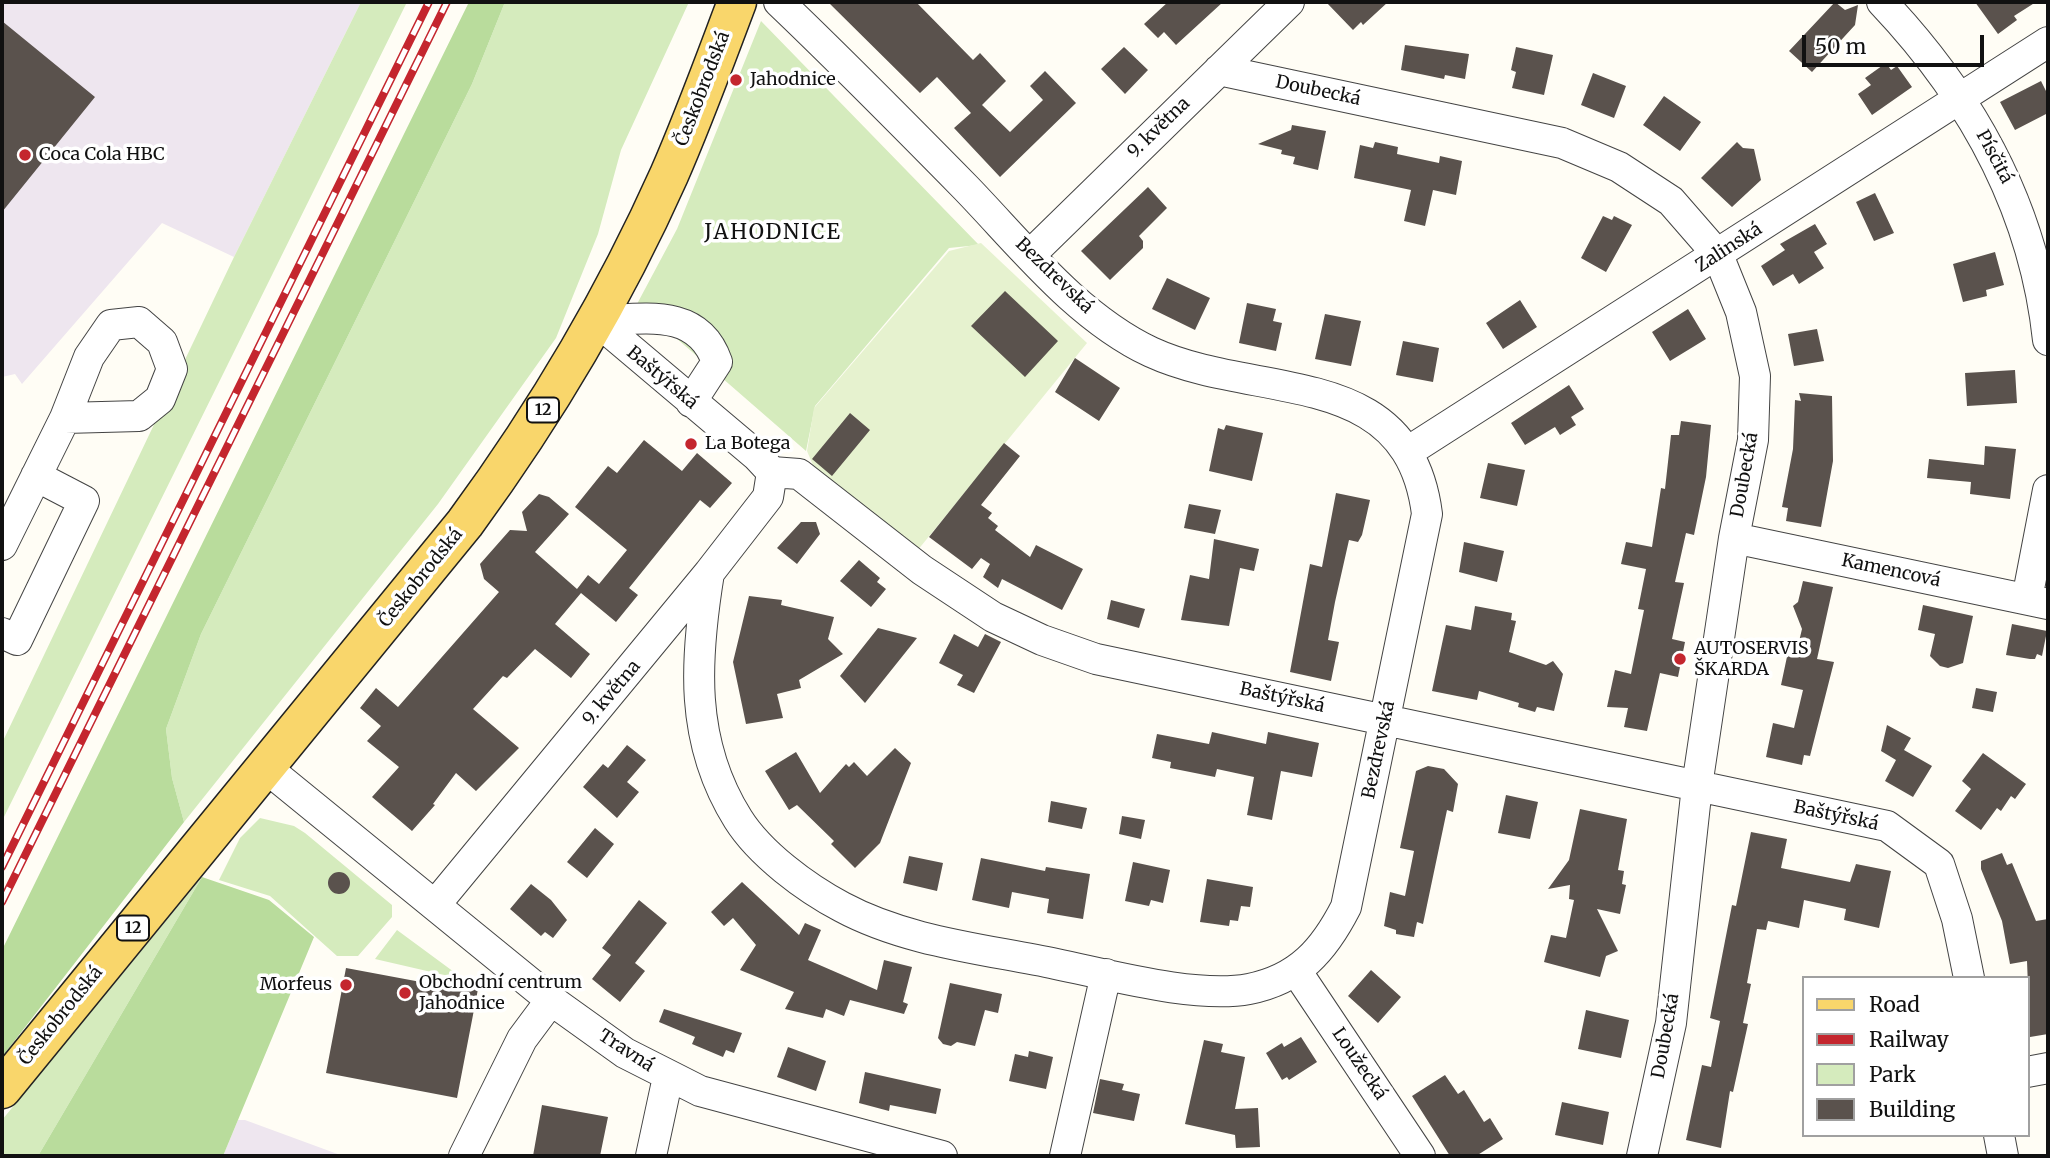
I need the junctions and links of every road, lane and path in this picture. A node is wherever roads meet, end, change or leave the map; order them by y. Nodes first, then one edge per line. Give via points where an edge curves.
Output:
1 (737, 2) edge
2 (779, 2) edge
3 (1289, 2) edge
4 (1882, 2) edge
5 (2048, 42) edge
6 (1219, 70) junction
7 (1960, 98) junction
8 (1030, 255) junction
9 (1718, 255) junction
10 (597, 321) junction
11 (2048, 340) edge
12 (691, 402) junction
13 (65, 418) dead end
14 (1409, 451) junction
15 (772, 472) junction
16 (36, 476) junction
17 (2048, 490) edge
18 (5, 530) edge
19 (1734, 538) junction
20 (709, 573) junction
21 (2038, 601) edge
22 (2, 633) edge
23 (656, 639) junction
24 (697, 659) junction
25 (1386, 719) junction
26 (265, 767) junction
27 (1697, 786) junction
28 (435, 905) junction
29 (1297, 972) junction
30 (1106, 974) junction
31 (1969, 976) edge
32 (551, 1000) junction
33 (2048, 1068) edge
34 (2029, 1072) edge
35 (668, 1077) junction
36 (2, 1089) edge
37 (1999, 1137) edge
38 (464, 1156) edge
39 (651, 1156) edge
40 (942, 1156) edge
41 (1065, 1156) edge
42 (1420, 1156) edge
43 (1642, 1156) edge
44 (2003, 1156) edge

1 - 10 main road, Českobrodská / 12 via 669,174
2 - 8 street, Bezdrevská
3 - 6 street, 9. května
4 - 7 street, Písčitá
5 - 7 street, Zalinská
6 - 8 street, 9. května
6 - 9 street, Doubecká via 1562,143 1619,167 1671,201
7 - 9 street, Zalinská
7 - 11 street, Písčitá via 2014,197 2044,295
8 - 14 street, Bezdrevská via 1108,329 1153,353 1214,374 1335,398 1373,414
9 - 14 street, Zalinská
9 - 19 street, Doubecká via 1741,312 1755,376 1754,440
10 - 12 street, Baštýřská
10 - 12 street via 668,319 701,332 717,362
10 - 26 main road, Českobrodská / 12 via 520,449 466,523
12 - 15 street, Baštýřská
13 - 16 street
14 - 25 street, Bezdrevská via 1423,484 1427,514
15 - 20 street, 9. května via 768,497
15 - 25 street, Baštýřská via 799,474 922,570 993,617 1042,640 1096,659
16 - 18 street
16 - 22 street via 84,501 17,640
17 - 21 street
19 - 21 street, Kamencová
19 - 27 street, Doubecká
20 - 23 street, 9. května
20 - 24 street, Bezdrevská
23 - 24 street via 674,637
23 - 28 street, 9. května
24 - 30 street, Bezdrevská via 705,747 739,819 786,871 842,907 904,933
25 - 27 street, Baštýřská
25 - 29 street, Bezdrevská via 1346,907 1331,937
26 - 28 street, Travná
26 - 36 main road, Českobrodská / 12
27 - 31 street, Baštýřská via 1887,826 1939,864 1958,919
27 - 43 street, Doubecká via 1671,1023
28 - 32 street, Travná
29 - 30 street, Bezdrevská via 1249,989 1195,990
29 - 42 street, Loužecká
30 - 41 street
32 - 35 street, Travná via 625,1053
32 - 38 street via 522,1039
33 - 34 street
35 - 39 street
35 - 40 street, Travná via 743,1104
37 - 44 street

